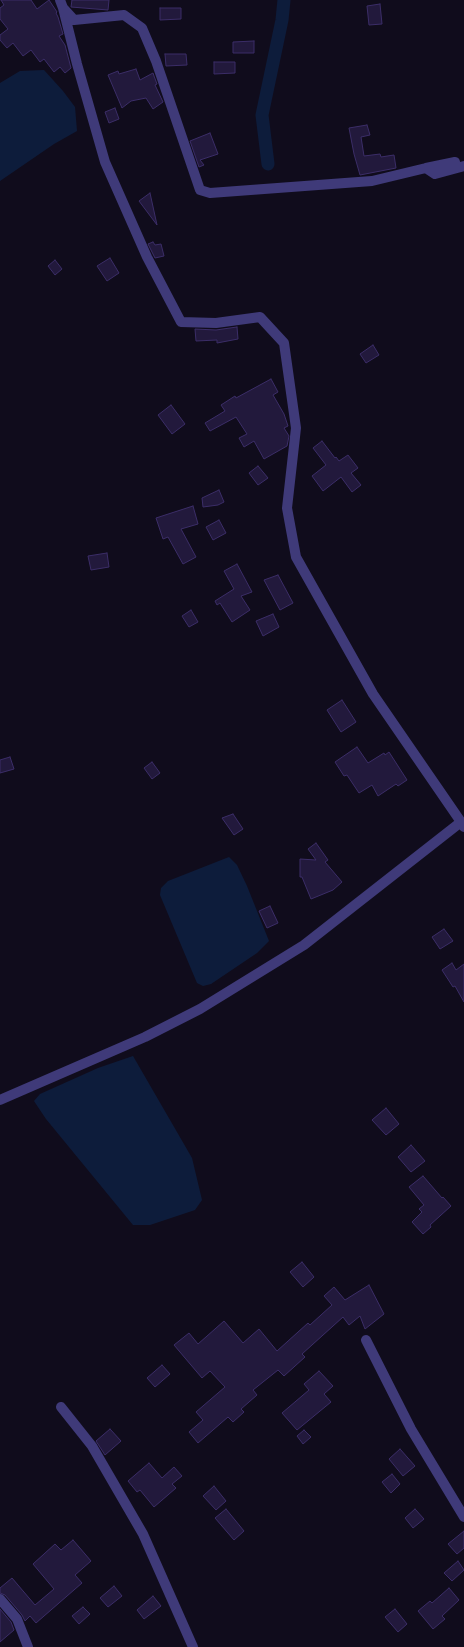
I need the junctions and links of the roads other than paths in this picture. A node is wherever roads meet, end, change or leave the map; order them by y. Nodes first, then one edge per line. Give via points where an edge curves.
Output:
1 (62, 4) edge
2 (464, 161) edge
3 (464, 166) edge
4 (426, 168) junction
5 (462, 824) edge
6 (0, 1100) edge
7 (366, 1340) dead end
8 (61, 1407) dead end
9 (464, 1517) edge
10 (0, 1599) edge
11 (28, 1647) edge
12 (193, 1647) edge

1 - 4 street via 74,20 124,15 142,28 156,61 200,190 210,193 372,181
1 - 5 street via 105,162 147,257 181,322 216,323 260,317 284,343 296,428 286,508 296,557 373,694
2 - 4 street
3 - 4 street via 436,174
5 - 6 street via 304,945 200,1009 145,1038
7 - 9 street via 411,1430
8 - 12 street via 92,1446 144,1534
10 - 11 street via 17,1618

